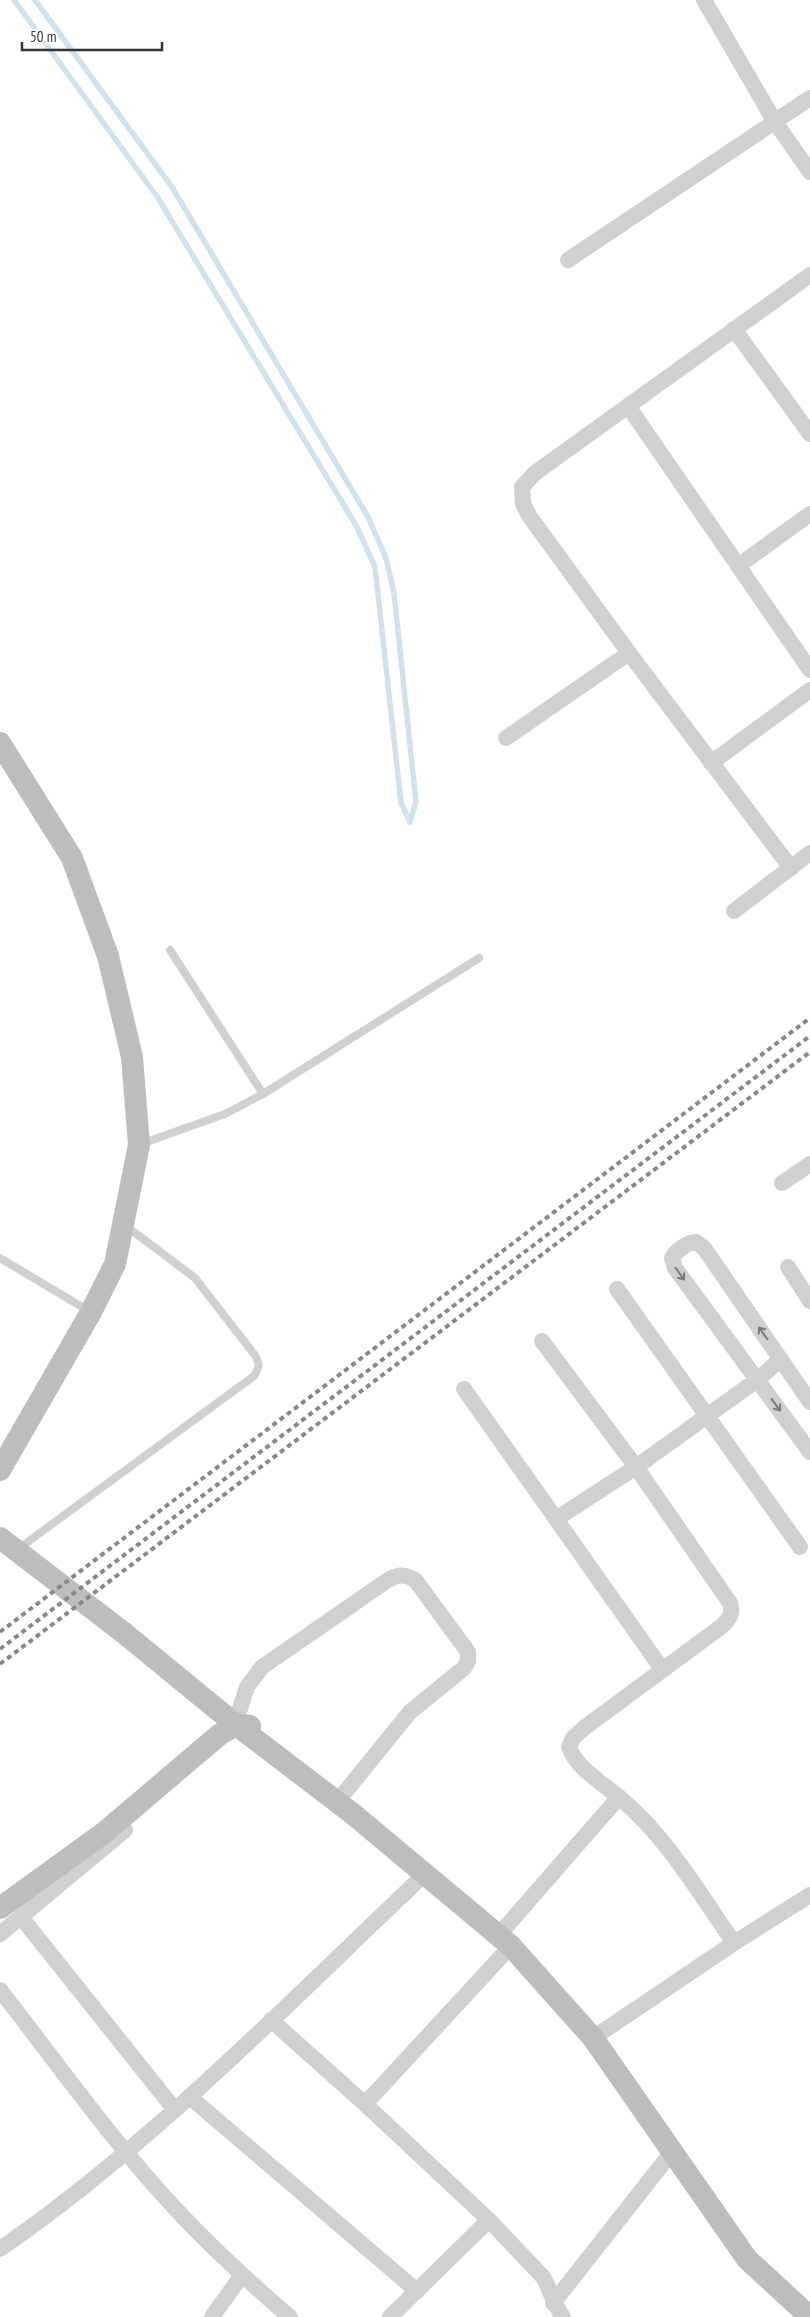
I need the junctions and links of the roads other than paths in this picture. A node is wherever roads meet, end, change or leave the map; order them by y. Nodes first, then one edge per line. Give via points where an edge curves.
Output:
1 (704, 0) edge
2 (810, 98) edge
3 (775, 122) junction
4 (810, 172) edge
5 (568, 260) dead end
6 (810, 275) edge
7 (734, 329) junction
8 (628, 406) junction
9 (810, 434) edge
10 (810, 514) edge
11 (738, 566) junction
12 (628, 653) junction
13 (810, 670) edge
14 (810, 690) edge
15 (506, 738) dead end
16 (0, 743) edge
17 (711, 762) junction
18 (810, 853) edge
19 (791, 868) junction
20 (734, 911) dead end
21 (170, 950) dead end
22 (479, 958) dead end
23 (262, 1094) junction
24 (139, 1145) junction
25 (810, 1164) edge
26 (782, 1183) dead end
27 (124, 1225) junction
28 (0, 1258) edge
29 (788, 1267) dead end
30 (617, 1289) dead end
31 (810, 1301) edge
32 (91, 1312) junction
33 (542, 1341) dead end
34 (781, 1359) junction
35 (757, 1380) junction
36 (464, 1389) dead end
37 (810, 1402) edge
38 (707, 1414) junction
39 (810, 1452) edge
40 (636, 1467) junction
41 (0, 1470) edge
42 (556, 1519) junction
43 (8, 1544) edge
44 (800, 1547) dead end
45 (662, 1669) junction
46 (235, 1724) junction
47 (619, 1797) junction
48 (338, 1802) junction
49 (425, 1874) junction
50 (810, 1895) edge
51 (0, 1908) edge
52 (21, 1917) junction
53 (0, 1934) edge
54 (505, 1941) junction
55 (734, 1943) junction
56 (0, 1990) edge
57 (271, 2020) junction
58 (592, 2038) junction
59 (190, 2097) junction
60 (365, 2104) junction
61 (175, 2110) junction
62 (672, 2152) junction
63 (126, 2153) junction
64 (489, 2220) junction
65 (0, 2249) edge
66 (242, 2275) junction
67 (417, 2291) junction
68 (554, 2303) junction
69 (212, 2317) edge
70 (290, 2317) edge
71 (390, 2317) edge
72 (563, 2317) edge
73 (802, 2317) edge
74 (810, 2317) edge

1 - 3 street
2 - 3 street
3 - 4 street
3 - 5 street
6 - 7 street
7 - 8 street
7 - 9 street
8 - 11 street
8 - 12 street via 535,473 522,487 523,504 530,517
10 - 11 street
11 - 13 street
12 - 15 street
12 - 17 street
14 - 17 street
16 - 24 street via 72,858 108,956 132,1057
17 - 19 street
18 - 19 street
19 - 20 street
21 - 23 lane
22 - 23 lane
23 - 24 lane via 225,1114
24 - 27 street
25 - 26 street
27 - 32 street via 115,1264
27 - 43 lane via 195,1278 259,1361 259,1369 254,1376
28 - 32 lane
29 - 31 street
30 - 38 street
32 - 41 street
33 - 40 street
34 - 35 street
34 -> 35 street via 700,1244 690,1242 674,1254 675,1268
34 - 37 street
35 - 38 street
35 -> 39 street
36 - 42 street
38 - 40 street
38 - 44 street
40 - 42 street
40 - 45 street via 732,1610 730,1618 722,1626
42 - 45 street
43 - 46 street
45 - 47 street via 584,1728 569,1747 584,1768
46 - 48 street
46 - 48 street via 246,1687 262,1667 388,1580 407,1575 416,1581 468,1652 468,1661 464,1668 410,1712
46 - 52 street via 220,1746 195,1770
47 - 54 street
47 - 55 street via 661,1840
48 - 49 street
49 - 54 street
49 - 57 street
50 - 55 street
51 - 73 street via 105,1832 219,1735 232,1726 251,1726 526,1966 599,2056 746,2262
52 - 53 street
52 - 61 street
54 - 58 street
54 - 60 street
55 - 58 street
56 - 63 street
57 - 59 street
57 - 60 street
58 - 62 street
59 - 61 street
59 - 67 street
60 - 64 street
61 - 63 street
62 - 68 street
62 - 74 street via 747,2259
63 - 65 street
63 - 66 street
64 - 67 street
64 - 68 street via 543,2277
66 - 69 street
66 - 70 street
67 - 71 street
68 - 72 street

